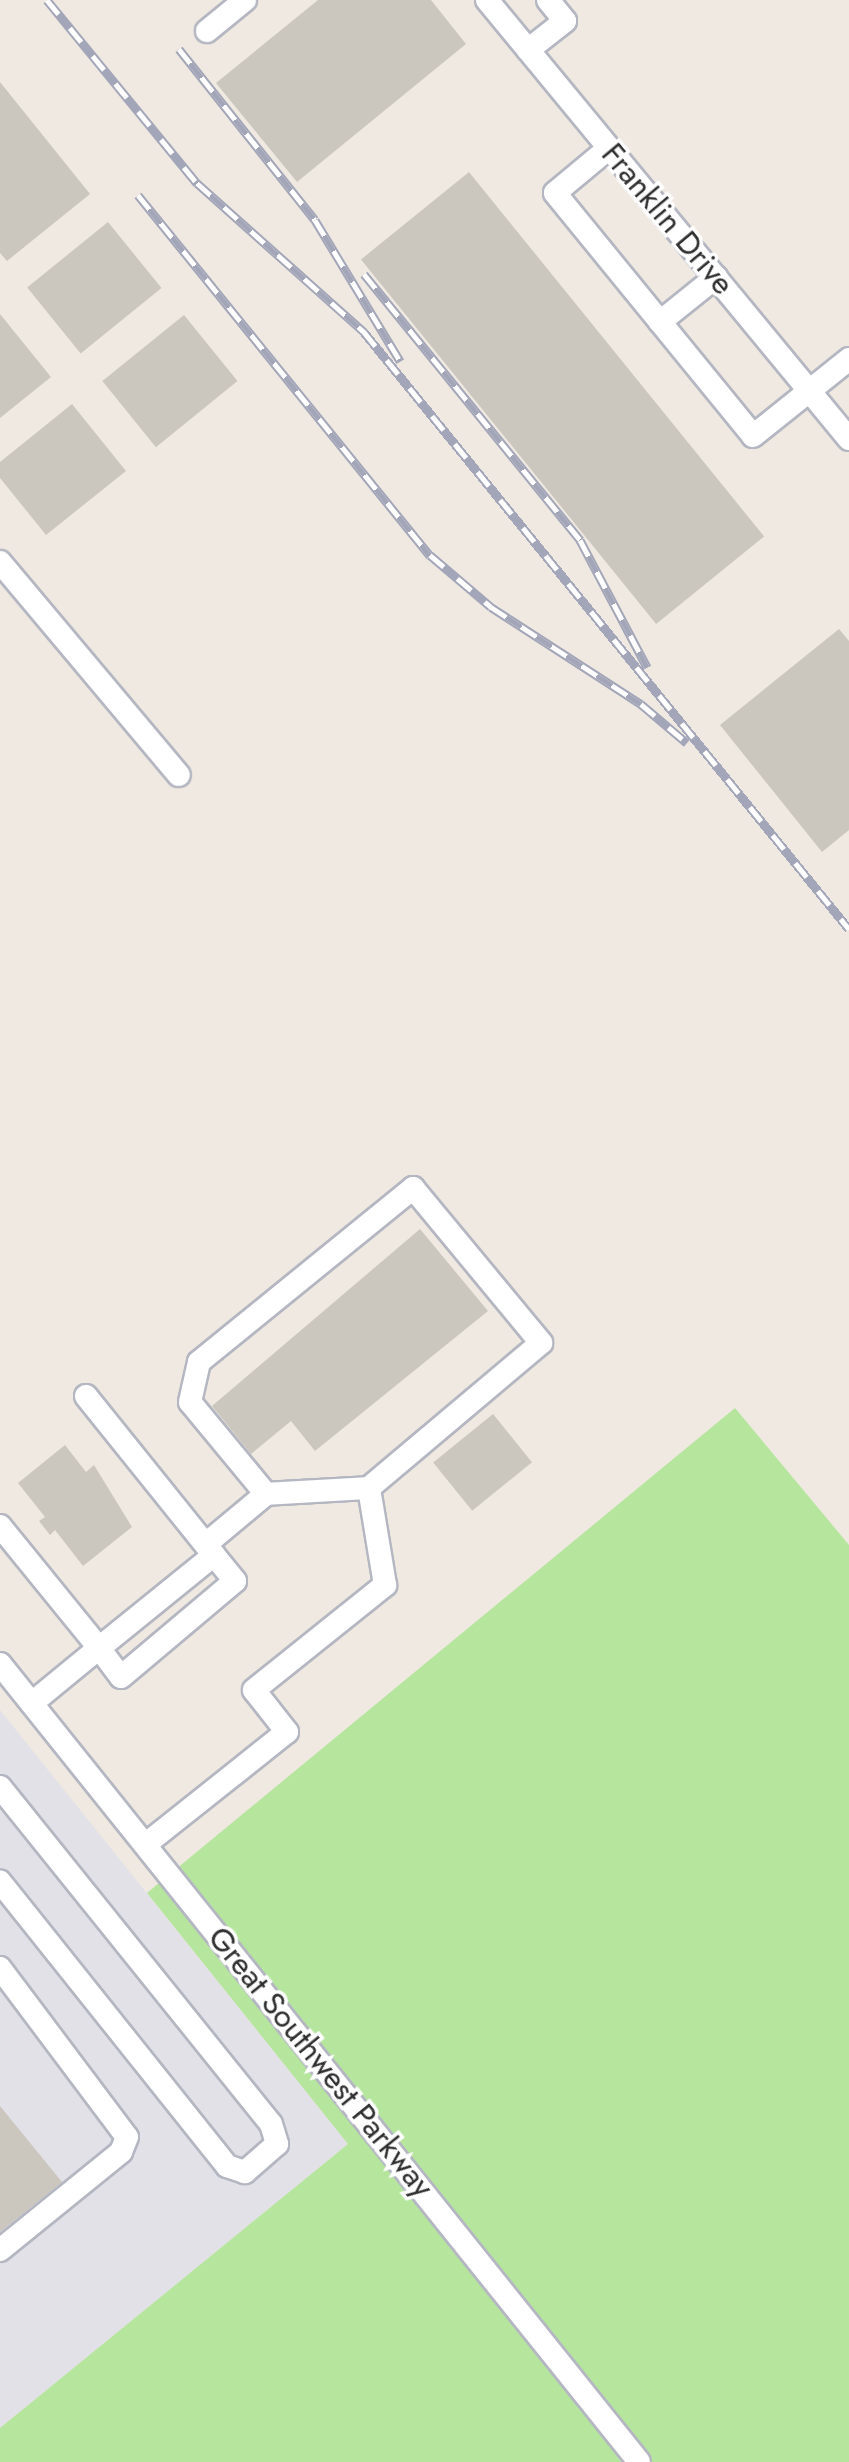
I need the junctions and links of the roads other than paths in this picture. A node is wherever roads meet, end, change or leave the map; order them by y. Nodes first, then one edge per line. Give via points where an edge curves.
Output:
1 (245, 0) edge
2 (487, 0) edge
3 (548, 0) edge
4 (207, 31) dead end
5 (528, 50) junction
6 (609, 148) junction
7 (716, 277) junction
8 (660, 322) junction
9 (849, 359) edge
10 (810, 391) junction
11 (849, 439) edge
12 (0, 562) edge
13 (179, 775) dead end
14 (86, 1396) dead end
15 (369, 1488) junction
16 (266, 1494) junction
17 (0, 1526) edge
18 (210, 1550) junction
19 (99, 1648) junction
20 (1, 1666) edge
21 (32, 1703) junction
22 (0, 1787) edge
23 (146, 1844) junction
24 (0, 1882) edge
25 (0, 1968) edge
26 (0, 2250) edge
27 (639, 2462) edge

1 - 4 street
2 - 5 street, Franklin Drive
3 - 5 street via 565,21
5 - 6 street, Franklin Drive
6 - 7 street, Franklin Drive
6 - 8 street via 555,193
7 - 8 street
7 - 10 street, Franklin Drive
8 - 10 street via 753,436
9 - 10 street
10 - 11 street, Franklin Drive
12 - 13 street
14 - 18 street
15 - 16 street
15 - 16 street via 541,1343 413,1188 199,1362 190,1402
15 - 23 street via 385,1585 254,1690 287,1732
16 - 18 street
17 - 19 street
18 - 19 street
18 - 19 street via 235,1581 121,1677
19 - 21 street
20 - 21 street, Great Southwest Parkway
21 - 23 street, Great Southwest Parkway
22 - 24 street via 271,2124 277,2144 245,2172 227,2166
23 - 27 street, Great Southwest Parkway
25 - 26 street via 127,2137 121,2152

